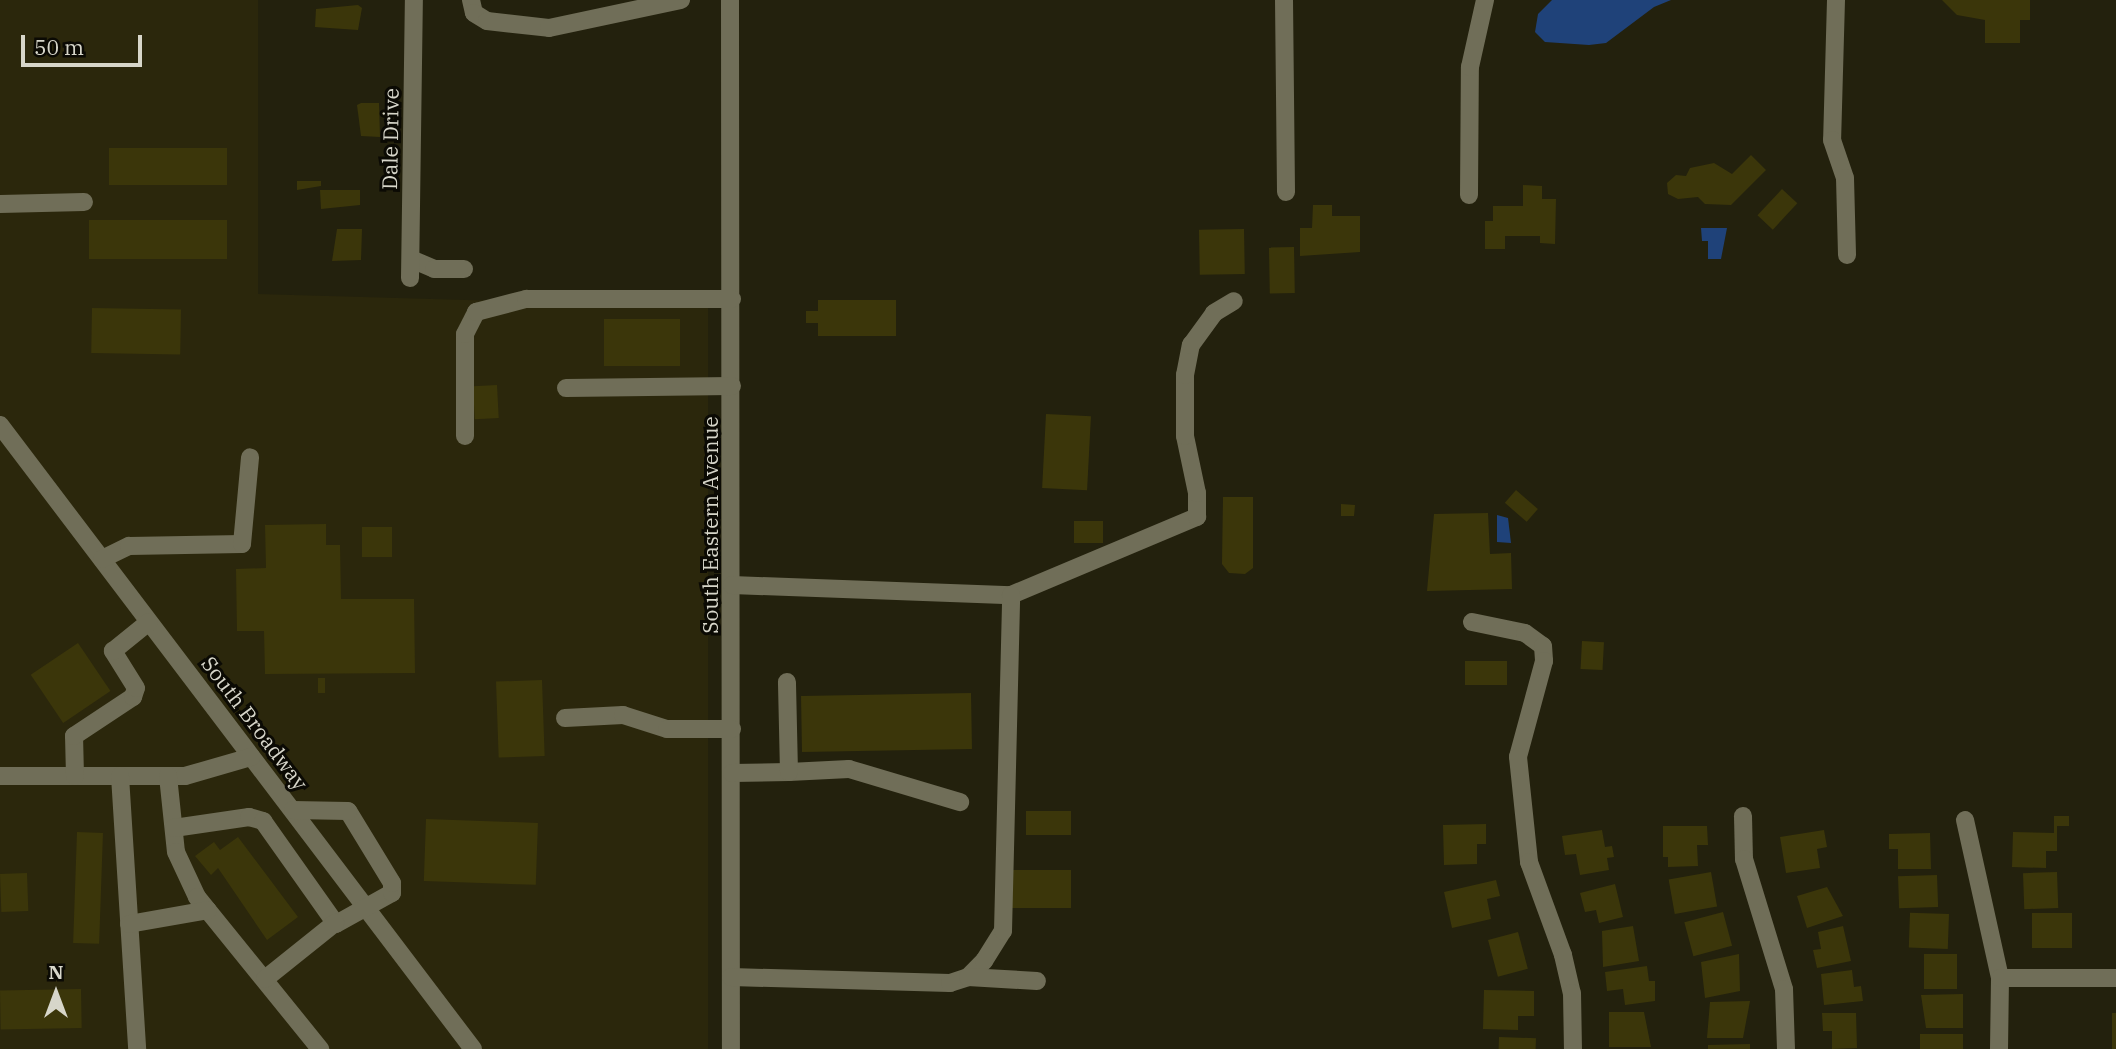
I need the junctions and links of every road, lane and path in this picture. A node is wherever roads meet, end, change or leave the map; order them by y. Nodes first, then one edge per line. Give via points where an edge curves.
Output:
1 (414, 0) edge
2 (471, 0) edge
3 (681, 0) edge
4 (730, 0) edge
5 (1284, 0) edge
6 (1485, 0) edge
7 (1836, 0) edge
8 (1286, 192) dead end
9 (1469, 195) dead end
10 (84, 202) dead end
11 (0, 204) edge
12 (1847, 255) dead end
13 (464, 269) dead end
14 (732, 299) junction
15 (1234, 302) dead end
16 (732, 387) junction
17 (566, 388) dead end
18 (0, 425) edge
19 (466, 436) dead end
20 (250, 457) dead end
21 (102, 559) junction
22 (732, 585) junction
23 (1011, 595) junction
24 (149, 622) junction
25 (1472, 622) dead end
26 (787, 682) dead end
27 (565, 718) dead end
28 (732, 729) junction
29 (251, 757) junction
30 (789, 772) junction
31 (732, 773) junction
32 (0, 776) edge
33 (75, 776) junction
34 (120, 776) junction
35 (168, 776) junction
36 (960, 802) dead end
37 (293, 810) junction
38 (1743, 816) dead end
39 (1965, 820) dead end
40 (174, 828) junction
41 (315, 841) junction
42 (289, 858) junction
43 (366, 908) junction
44 (208, 910) junction
45 (335, 923) junction
46 (129, 925) junction
47 (732, 977) junction
48 (968, 977) junction
49 (2000, 978) junction
50 (2116, 978) edge
51 (265, 979) junction
52 (1037, 981) dead end
53 (469, 1047) edge
54 (137, 1049) edge
55 (320, 1049) edge
56 (731, 1049) edge
57 (1573, 1049) edge
58 (1786, 1049) edge
59 (1999, 1049) edge

1 - 13 street, Dale Drive via 411,269
2 - 3 street via 474,13 487,21 548,28
4 - 14 street, South Eastern Avenue
5 - 8 street
6 - 9 street via 1471,67
7 - 12 street via 1832,140 1845,178
10 - 11 street
14 - 16 street, South Eastern Avenue
14 - 19 street via 526,299 476,312 465,334
15 - 23 street via 1214,313 1191,345 1185,375 1185,436 1197,493 1197,517
16 - 17 street
16 - 22 street, South Eastern Avenue
18 - 21 street, South Broadway
20 - 21 street via 242,544 129,546
21 - 24 street, South Broadway
22 - 23 street
22 - 28 street, South Eastern Avenue
23 - 48 street via 1003,931
24 - 29 street, South Broadway
24 - 33 street via 114,651 136,688 133,697 74,736
25 - 57 street via 1525,633 1543,646 1544,661 1518,757 1529,862 1567,973
26 - 30 street
27 - 28 street via 623,715 667,729
28 - 31 street, South Eastern Avenue
29 - 35 street via 184,776
29 - 37 street, South Broadway
30 - 31 street
30 - 36 street via 849,769
31 - 47 street, South Eastern Avenue
32 - 33 street
33 - 34 street
34 - 35 street
34 - 46 street
35 - 40 street
37 - 41 street, South Broadway
37 - 43 street via 348,811 393,883 392,893
38 - 58 street via 1744,859 1784,989
39 - 49 street
40 - 42 street via 249,817 263,821
40 - 44 street via 176,852
41 - 42 street
41 - 43 street, South Broadway
42 - 45 street
43 - 45 street
43 - 53 street, South Broadway
44 - 46 street
44 - 51 street
45 - 51 street
46 - 54 street
47 - 48 street via 950,983
47 - 56 street, South Eastern Avenue
48 - 52 street
49 - 50 street
49 - 59 street
51 - 55 street

